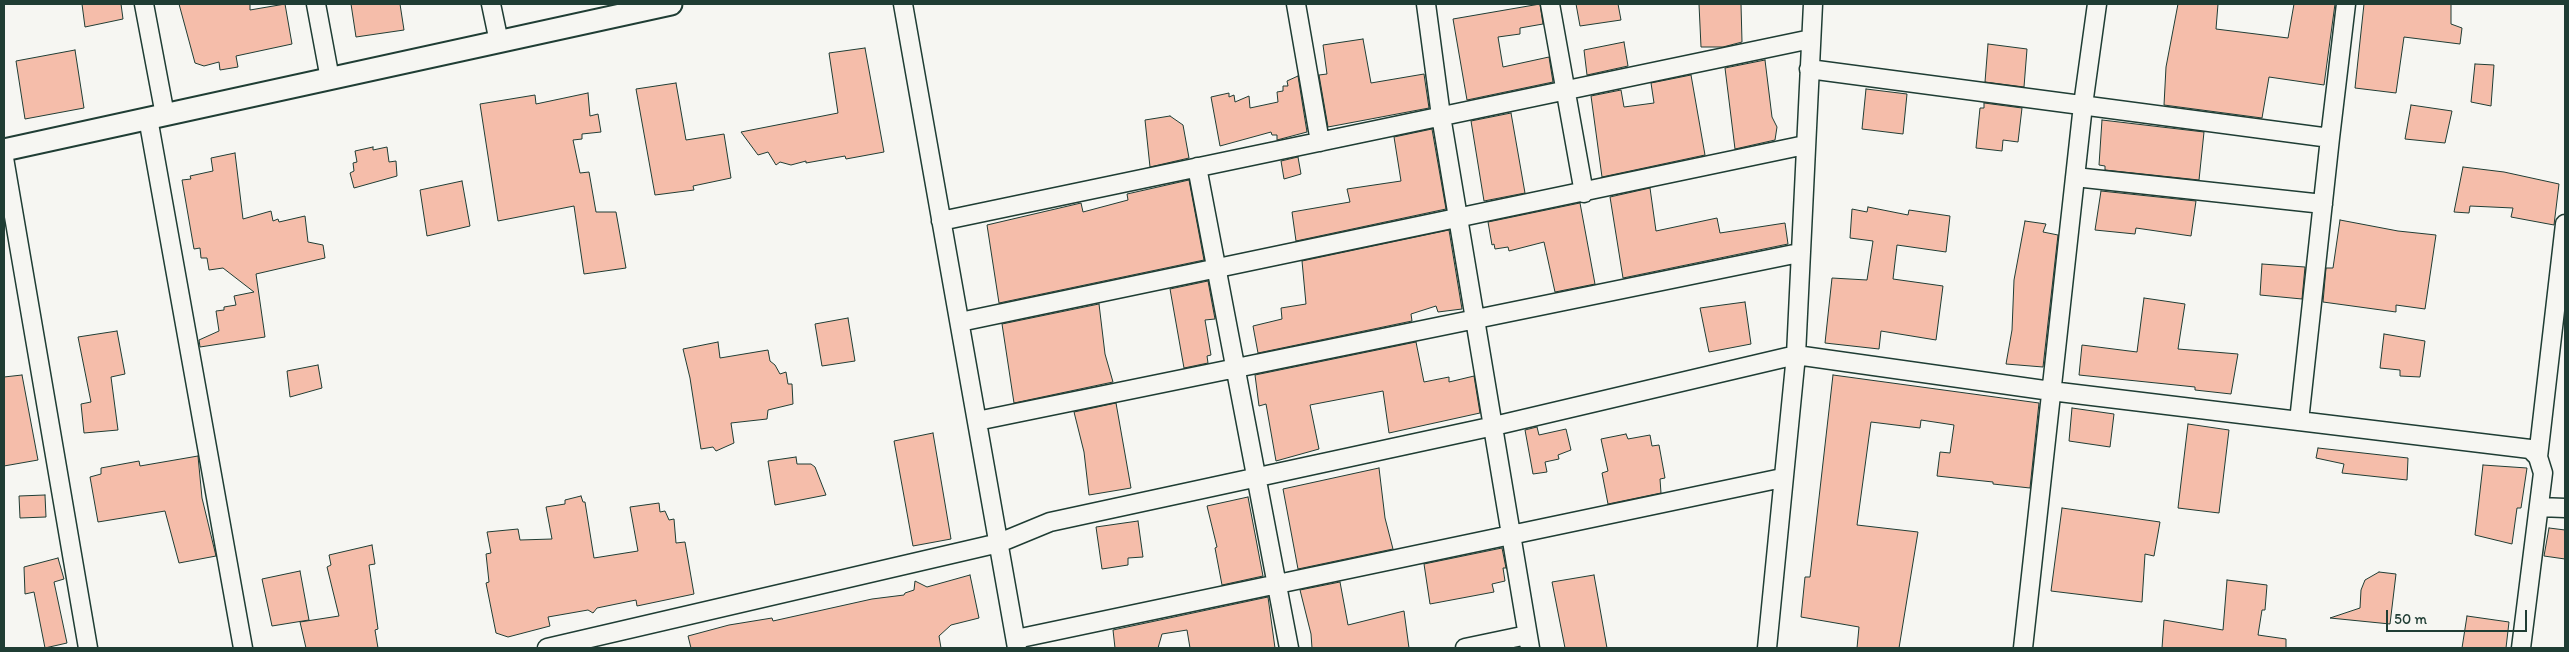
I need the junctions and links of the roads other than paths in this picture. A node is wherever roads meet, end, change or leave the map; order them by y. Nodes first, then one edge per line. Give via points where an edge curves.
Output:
1 (144, 4) edge
2 (316, 4) edge
3 (491, 4) edge
4 (671, 4) edge
5 (903, 4) edge
6 (1296, 4) edge
7 (1426, 4) edge
8 (1550, 4) edge
9 (1813, 4) edge
10 (2097, 4) edge
11 (2346, 4) edge
12 (1811, 39) junction
13 (499, 42) junction
14 (1809, 69) junction
15 (330, 79) junction
16 (1566, 90) junction
17 (2083, 106) junction
18 (156, 116) junction
19 (1441, 116) junction
20 (2330, 138) junction
21 (1320, 142) junction
22 (1805, 146) junction
23 (4, 150) edge
24 (4, 158) edge
25 (1197, 167) junction
26 (2075, 177) junction
27 (1584, 193) junction
28 (2323, 204) junction
29 (1458, 219) junction
30 (941, 221) junction
31 (2565, 224) edge
32 (1799, 253) junction
33 (1216, 270) junction
34 (1475, 320) junction
35 (960, 322) junction
36 (1796, 355) junction
37 (1235, 369) junction
38 (2052, 391) junction
39 (977, 421) junction
40 (2299, 421) junction
41 (1494, 426) junction
42 (2538, 457) junction
43 (1256, 477) junction
44 (1782, 478) junction
45 (2538, 507) junction
46 (2565, 508) edge
47 (1511, 535) junction
48 (999, 543) junction
49 (1276, 584) junction
50 (1529, 642) edge
51 (1016, 643) edge
52 (555, 647) edge
53 (88, 648) edge
54 (243, 648) edge
55 (1289, 648) edge
56 (1465, 648) edge
57 (1767, 648) edge
58 (2023, 648) edge
59 (2521, 648) edge

1 - 18 street
2 - 15 street
3 - 13 street
4 - 13 street
5 - 30 street
6 - 21 street
7 - 19 street
8 - 16 street
9 - 12 street
10 - 17 street
11 - 20 street
12 - 14 street
12 - 16 street
13 - 15 street
14 - 17 street
14 - 22 street
15 - 18 street
16 - 19 street
16 - 27 street
17 - 20 street
17 - 26 street
18 - 23 street
18 - 54 street
19 - 21 street
19 - 29 street
20 - 28 street
21 - 25 street
22 - 27 street
22 - 32 street
24 - 53 street
25 - 30 street
25 - 33 street
26 - 28 street
26 - 38 street
27 - 29 street
28 - 40 street
29 - 33 street
29 - 34 street
30 - 35 street
31 - 42 street
32 - 34 street
32 - 36 street
33 - 35 street
33 - 37 street
34 - 37 street
34 - 41 street
35 - 39 street
36 - 38 street
36 - 41 street
36 - 44 street
37 - 39 street
37 - 43 street
38 - 40 street
38 - 58 street
39 - 48 street
40 - 42 street via 2530,449
41 - 43 street
41 - 47 street
42 - 45 street via 2543,472
43 - 48 street via 1050,522
43 - 49 street
44 - 47 street
44 - 57 street
45 - 46 street
45 - 59 street
47 - 49 street
47 - 50 street
48 - 51 street
48 - 52 street
49 - 51 street
49 - 55 street
50 - 56 street

